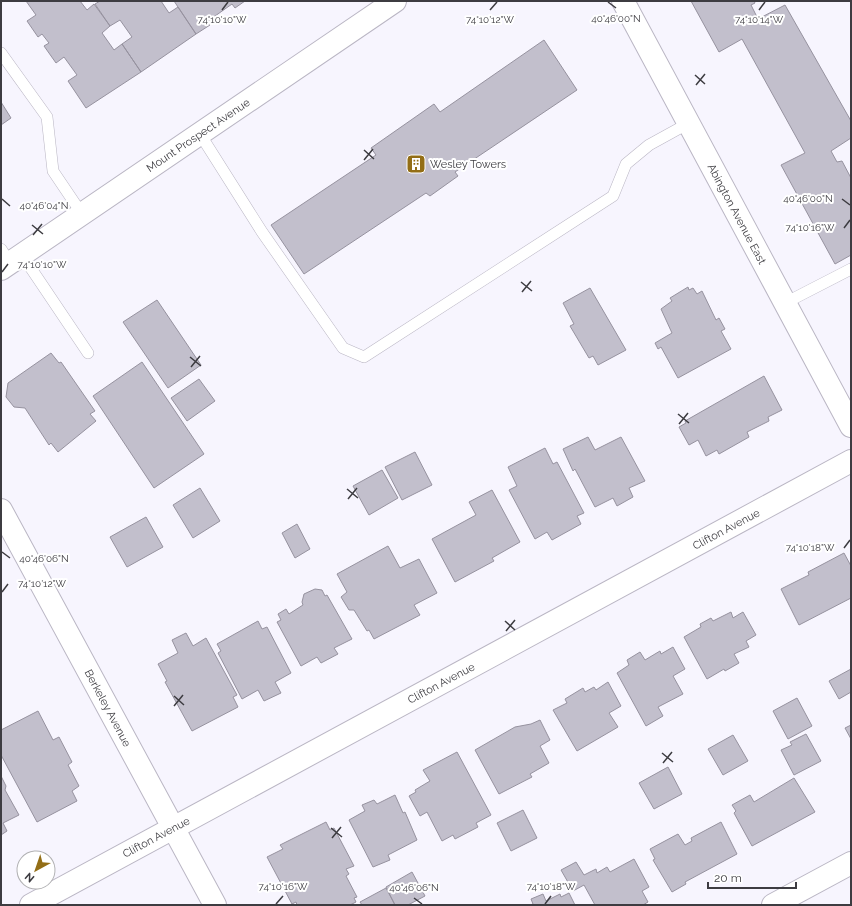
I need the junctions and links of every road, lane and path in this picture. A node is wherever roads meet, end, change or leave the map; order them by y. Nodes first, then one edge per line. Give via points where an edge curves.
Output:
1 (396, 1) edge
2 (623, 1) edge
3 (1, 53) edge
4 (689, 123) junction
5 (200, 134) junction
6 (82, 214) junction
7 (9, 259) edge
8 (851, 269) edge
9 (785, 303) junction
10 (88, 353) dead end
11 (851, 426) edge
12 (851, 462) edge
13 (1, 510) edge
14 (173, 828) junction
15 (851, 863) edge
16 (31, 905) edge
17 (215, 905) edge
18 (773, 905) edge

1 - 5 street, Mount Prospect Avenue
2 - 4 street, Abington Avenue East
3 - 6 lane via 47,117 53,171
4 - 5 lane via 649,145 626,164 613,196 364,357 343,348 262,232
4 - 9 street, Abington Avenue East
5 - 6 street, Mount Prospect Avenue
6 - 7 street, Mount Prospect Avenue
7 - 10 lane
8 - 9 lane
9 - 11 street, Abington Avenue East
12 - 14 street, Clifton Avenue
13 - 14 street, Berkeley Avenue
14 - 16 street, Clifton Avenue
14 - 17 street, Berkeley Avenue
15 - 18 street

